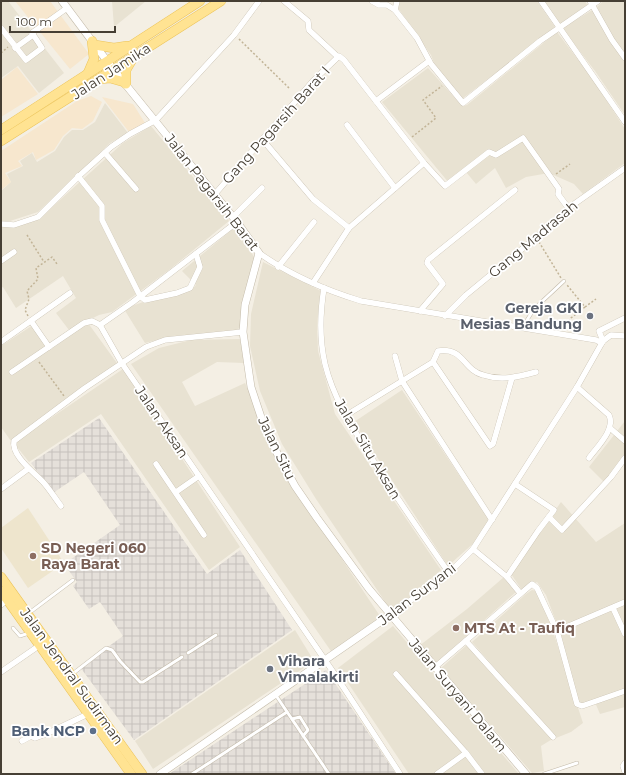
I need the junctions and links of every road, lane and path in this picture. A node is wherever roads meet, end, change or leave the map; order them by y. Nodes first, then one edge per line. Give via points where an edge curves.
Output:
1 (62, 1) edge
2 (200, 1) edge
3 (221, 1) edge
4 (259, 1) edge
5 (284, 1) edge
6 (372, 1) edge
7 (397, 1) edge
8 (541, 1) edge
9 (598, 1) edge
10 (592, 3) edge
11 (67, 8) junction
12 (395, 10) junction
13 (1, 28) edge
14 (560, 28) junction
15 (33, 35) junction
16 (234, 35) junction
17 (94, 43) junction
18 (132, 44) junction
19 (14, 46) junction
20 (1, 53) edge
21 (138, 53) junction
22 (338, 57) junction
23 (625, 58) edge
24 (108, 61) junction
25 (429, 61) junction
26 (113, 69) junction
27 (88, 74) junction
28 (97, 80) junction
29 (125, 83) junction
30 (446, 83) junction
31 (289, 88) dead end
32 (376, 101) junction
33 (156, 120) junction
34 (625, 122) edge
35 (347, 125) dead end
36 (1, 129) edge
37 (262, 139) junction
38 (1, 141) edge
39 (407, 141) junction
40 (105, 153) junction
41 (424, 163) junction
42 (570, 164) dead end
43 (625, 168) edge
44 (78, 176) junction
45 (551, 178) junction
46 (262, 188) dead end
47 (396, 188) junction
48 (136, 189) dead end
49 (515, 190) dead end
50 (214, 194) junction
51 (569, 209) junction
52 (235, 219) junction
53 (314, 222) dead end
54 (1, 224) edge
55 (349, 228) junction
56 (27, 235) dead end
57 (14, 252) dead end
58 (259, 253) junction
59 (196, 254) junction
60 (1, 261) edge
61 (44, 262) junction
62 (57, 264) dead end
63 (278, 267) junction
64 (564, 281) dead end
65 (313, 283) junction
66 (324, 288) junction
67 (70, 293) dead end
68 (140, 296) junction
69 (596, 298) dead end
70 (585, 307) dead end
71 (420, 311) junction
72 (444, 316) junction
73 (625, 318) edge
74 (31, 321) junction
75 (100, 325) junction
76 (522, 328) junction
77 (243, 332) junction
78 (625, 336) edge
79 (1, 342) edge
80 (603, 342) junction
81 (49, 347) junction
82 (395, 356) dead end
83 (35, 357) junction
84 (121, 362) junction
85 (432, 362) junction
86 (12, 372) dead end
87 (536, 372) dead end
88 (512, 378) junction
89 (402, 381) junction
90 (577, 387) junction
91 (67, 401) junction
92 (346, 416) junction
93 (610, 428) junction
94 (625, 441) edge
95 (589, 458) dead end
96 (625, 458) edge
97 (156, 464) dead end
98 (28, 469) junction
99 (199, 476) junction
100 (515, 484) junction
101 (1, 489) edge
102 (176, 492) junction
103 (61, 506) dead end
104 (549, 517) junction
105 (492, 520) junction
106 (204, 535) dead end
107 (473, 549) junction
108 (448, 573) junction
109 (1, 577) edge
110 (507, 577) junction
111 (73, 580) dead end
112 (1, 591) edge
113 (520, 593) junction
114 (4, 602) edge
115 (625, 602) edge
116 (613, 608) junction
117 (27, 614) junction
118 (390, 615) junction
119 (13, 628) dead end
120 (557, 631) junction
121 (30, 632) junction
122 (625, 634) edge
123 (216, 635) dead end
124 (466, 641) junction
125 (40, 645) junction
126 (188, 653) dead end
127 (182, 657) dead end
128 (324, 660) junction
129 (434, 668) junction
130 (1, 672) edge
131 (396, 674) dead end
132 (67, 677) junction
133 (625, 691) edge
134 (275, 694) junction
135 (287, 712) junction
136 (88, 714) junction
137 (292, 719) junction
138 (303, 736) junction
139 (553, 737) dead end
140 (22, 741) dead end
141 (466, 753) junction
142 (577, 763) dead end
143 (625, 763) edge
144 (328, 772) edge
145 (625, 772) edge
146 (136, 773) edge
147 (160, 774) edge
148 (192, 774) edge
149 (322, 774) edge
150 (400, 774) edge
151 (437, 774) edge
152 (482, 774) edge
153 (526, 774) edge
154 (544, 774) edge

1 - 11 street, Jalan Pagarsih Barat
2 - 18 main road, Jalan Jamika
3 - 21 main road, Jalan Jamika
4 - 16 street
5 - 22 street via 308,21 309,30
6 - 12 street
7 - 12 street
8 - 14 street
9 - 10 street
10 - 14 street
10 - 23 street
11 - 15 street via 32,33
11 - 17 street, Jalan Pagarsih Barat
12 - 25 street via 417,38
13 - 19 street
14 - 30 street via 540,41 464,103
14 - 34 street
15 - 19 street
15 - 19 street via 42,48 25,61
16 - 31 path
16 - 33 street
17 - 18 main road via 114,48
17 - 24 street, Jalan Pagarsih Barat
17 - 27 main road via 94,59
18 - 24 main road, Jalan Jamika
19 - 20 path
21 - 26 main road, Jalan Jamika
21 - 29 main road via 127,68
22 - 32 street, Gang Pagarsih Barat I via 344,60
22 - 37 street, Gang Pagarsih Barat I via 313,81
24 - 26 street, Jalan Pagarsih Barat
24 - 27 main road, Jalan Jamika
25 - 30 street
25 - 32 street
26 - 28 main road, Jalan Jamika
26 - 29 street, Jalan Pagarsih Barat
27 - 36 main road, Jalan Jamika
28 - 29 main road via 108,78
28 - 38 main road, Jalan Jamika
29 - 33 street, Jalan Pagarsih Barat
30 - 39 path via 423,100 436,118
32 - 39 street, Gang Pagarsih Barat I
33 - 40 street via 130,134
33 - 50 street, Jalan Pagarsih Barat
35 - 47 street
37 - 50 street, Gang Pagarsih Barat I
37 - 55 street via 313,199
39 - 41 street, Gang Pagarsih Barat I
40 - 44 street
40 - 48 street
41 - 45 street, Gang Pagarsih Barat I via 445,186 489,152 496,155 523,138
41 - 47 street
42 - 45 path
43 - 51 street, Gang Madrasah
44 - 54 street via 38,217 14,225
44 - 68 street via 102,206 102,220
45 - 51 street via 559,189 559,197
46 - 52 street
47 - 55 street
49 - 71 street via 428,260 427,263 443,284
50 - 52 street, Jalan Pagarsih Barat
51 - 72 street, Gang Madrasah
52 - 58 street, Jalan Pagarsih Barat
52 - 59 street
53 - 63 street
55 - 65 street
56 - 61 path
57 - 60 street
58 - 63 street, Jalan Pagarsih Barat
58 - 77 street, Jalan Situ via 245,305
59 - 68 street
59 - 68 street via 200,267 190,288 152,300 145,300
61 - 62 path via 52,257
61 - 74 path via 36,268 38,279 27,291 29,299 25,310
63 - 65 street, Jalan Pagarsih Barat
64 - 76 lane via 537,306
65 - 66 street, Jalan Pagarsih Barat
66 - 71 street, Jalan Pagarsih Barat via 361,301
66 - 92 street, Jalan Situ Aksan via 321,307 322,344 330,382
67 - 74 street
68 - 75 street
69 - 70 path
71 - 72 street, Jalan Pagarsih Barat
72 - 76 street, Jalan Pagarsih Barat
73 - 80 street, Jalan Suryani via 599,331
74 - 79 street
74 - 81 street
75 - 81 street via 92,321 84,323
75 - 84 street, Jalan Aksan
76 - 80 street, Jalan Pagarsih Barat
77 - 84 street via 165,340 146,347
77 - 118 street, Jalan Situ via 252,387 262,420 277,453 317,518
78 - 80 street via 611,335
80 - 90 street, Jalan Suryani
81 - 83 street
82 - 89 street
83 - 86 street
83 - 91 path
84 - 91 street
84 - 99 street, Jalan Aksan
85 - 88 street via 438,351 454,352 482,375
85 - 88 street via 490,446 493,444
85 - 89 street
87 - 88 street
89 - 92 street
89 - 105 street
90 - 93 street via 609,415 612,421
90 - 100 street, Jalan Suryani
91 - 98 street via 14,441 14,449
92 - 108 street, Jalan Situ Aksan via 381,474
93 - 94 street
93 - 95 street
96 - 104 street via 562,530
97 - 102 street
98 - 101 street
98 - 103 street via 43,481
99 - 102 street
99 - 128 street, Jalan Aksan
100 - 104 street via 554,510
100 - 105 street, Jalan Suryani
102 - 106 street
104 - 110 street
105 - 107 street, Jalan Suryani
107 - 108 street, Jalan Suryani
107 - 110 street
108 - 118 street, Jalan Suryani
109 - 117 main road, Jalan Jendral Sudirman
110 - 113 street
111 - 117 lane
112 - 114 main road, Jalan Jendral Sudirman
113 - 120 street via 528,586 534,585
113 - 124 street
114 - 121 main road, Jalan Jendral Sudirman
115 - 116 street
116 - 120 street
116 - 122 street
117 - 132 main road, Jalan Jendral Sudirman
118 - 128 street, Jalan Suryani
118 - 129 street, Jalan Suryani Dalam
119 - 121 lane via 20,636
120 - 133 street via 578,706
121 - 125 main road, Jalan Jendral Sudirman
123 - 126 lane
124 - 129 street
124 - 139 street
125 - 130 street
125 - 132 main road, Jalan Jendral Sudirman
127 - 132 lane via 140,682 112,650 106,648
128 - 134 street, Jalan Suryani
128 - 150 street, Jalan Aksan
129 - 153 street, Jalan Suryani Dalam
131 - 141 street
132 - 136 main road, Jalan Jendral Sudirman
132 - 146 main road, Jalan Jendral Sudirman
134 - 135 lane
134 - 147 street, Jalan Suryani
135 - 137 lane
135 - 148 lane
136 - 140 street via 46,734 35,738 31,736
136 - 146 main road, Jalan Jendral Sudirman
137 - 138 lane
137 - 138 lane via 300,717 307,727 308,730
138 - 144 lane
141 - 151 street
141 - 152 street
142 - 154 lane
143 - 145 street
144 - 149 lane

